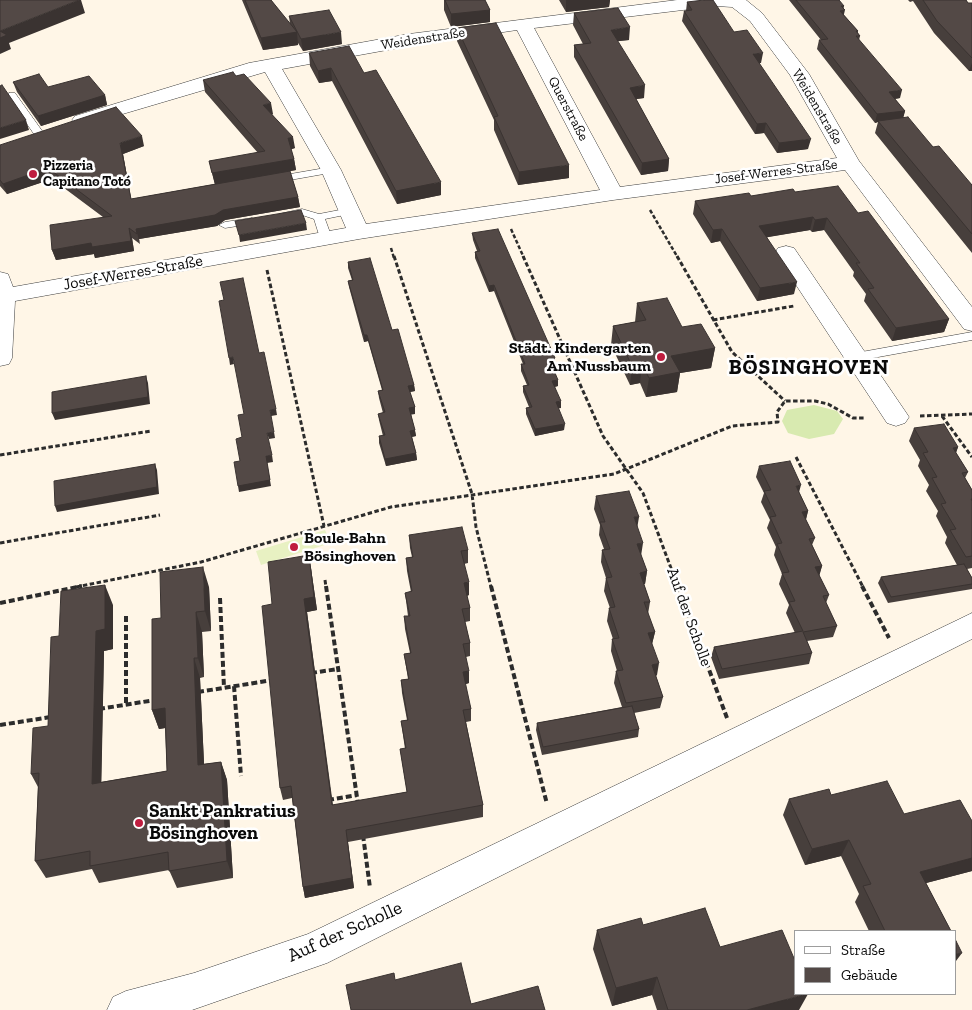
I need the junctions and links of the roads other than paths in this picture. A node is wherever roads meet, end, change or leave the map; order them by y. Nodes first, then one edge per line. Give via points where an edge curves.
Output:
1 (523, 24) junction
2 (271, 66) junction
3 (12, 95) edge
4 (47, 132) joint
5 (850, 163) junction
6 (331, 170) junction
7 (264, 182) edge
8 (613, 194) junction
9 (350, 211) junction
10 (225, 225) dead end
11 (323, 228) junction
12 (359, 232) junction
13 (786, 253) dead end
14 (2, 288) edge
15 (972, 323) edge
16 (972, 336) edge
17 (856, 357) junction
18 (0, 358) edge
19 (896, 417) road end
20 (972, 625) edge
21 (126, 1010) edge

1 - 2 street, Weidenstraße via 410,40
1 - 5 street, Weidenstraße via 716,1 737,2 756,17 799,74
1 - 8 street, Querstraße
2 - 4 street, Weidenstraße via 249,69
2 - 6 street
3 - 4 lane
5 - 8 street, Josef-Werres-Straße
5 - 15 street, Josef-Werres-Straße
6 - 7 lane
6 - 9 street
8 - 12 street, Josef-Werres-Straße
9 - 11 lane
9 - 12 street
10 - 11 lane via 302,212
11 - 12 street, Josef-Werres-Straße
11 - 14 street, Josef-Werres-Straße via 262,250
13 - 17 street
14 - 18 street
16 - 17 lane
17 - 19 street
20 - 21 street, Auf der Scholle via 314,950

